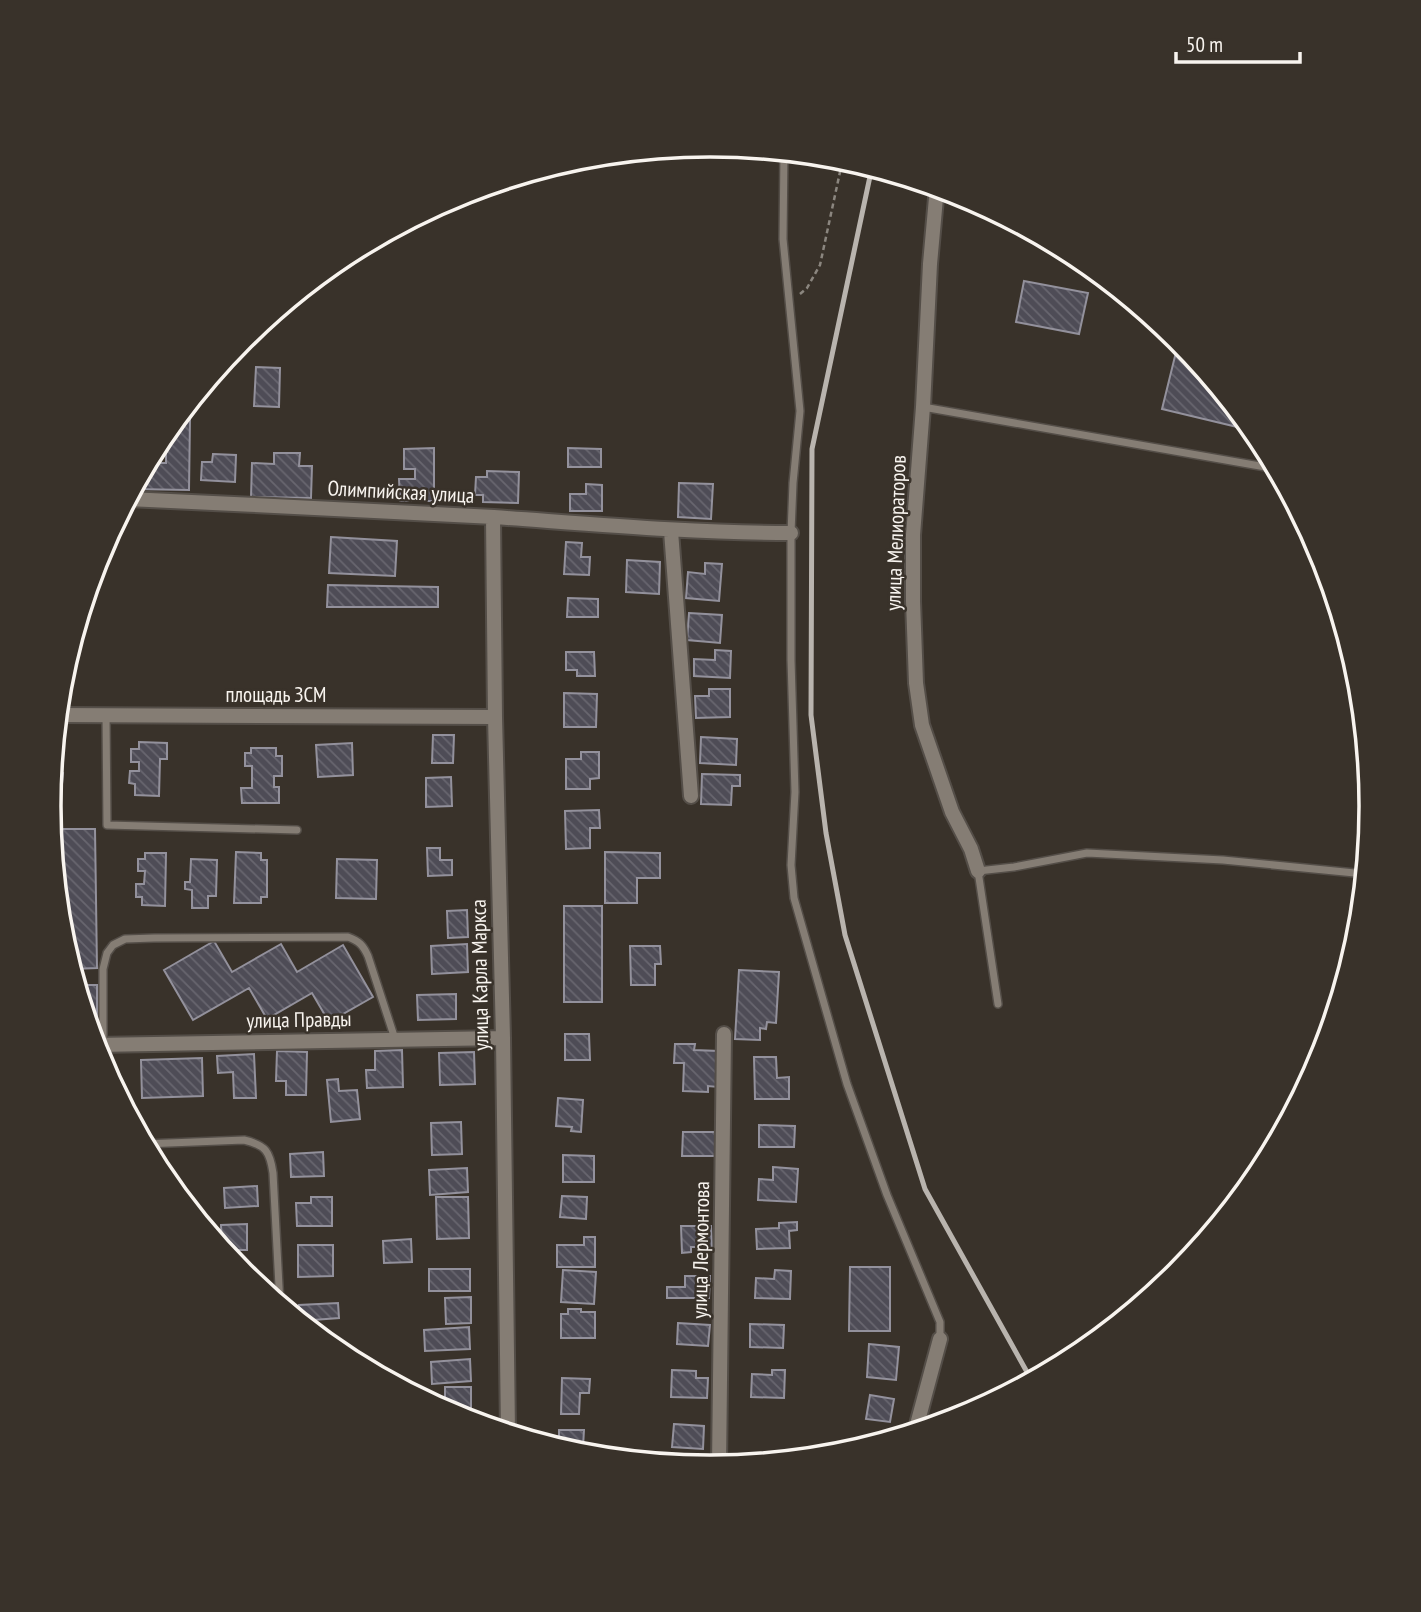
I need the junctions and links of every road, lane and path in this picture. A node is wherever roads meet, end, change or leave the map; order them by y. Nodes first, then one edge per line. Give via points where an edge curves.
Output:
1 (784, 161) edge
2 (840, 170) edge
3 (936, 197) edge
4 (790, 303) junction
5 (923, 407) junction
6 (1264, 467) edge
7 (138, 500) edge
8 (493, 517) junction
9 (671, 531) junction
10 (791, 533) junction
11 (68, 715) edge
12 (106, 715) junction
13 (495, 717) junction
14 (691, 796) dead end
15 (297, 830) dead end
16 (978, 870) junction
17 (1356, 873) edge
18 (998, 1004) dead end
19 (100, 1025) edge
20 (724, 1034) dead end
21 (503, 1038) junction
22 (395, 1039) junction
23 (107, 1045) edge
24 (156, 1144) edge
25 (279, 1292) edge
26 (940, 1339) joint
27 (918, 1421) edge
28 (508, 1423) edge
29 (719, 1455) edge

1 - 4 lane via 783,239
2 - 4 path via 820,265 807,288
3 - 5 street, улица Мелиораторов
4 - 10 lane via 800,411
5 - 6 lane
5 - 16 street, улица Мелиораторов via 913,535 916,683 922,725
7 - 8 street, Олимпийская улица
8 - 9 street, Олимпийская улица
8 - 13 street, улица Карла Маркса
9 - 10 street, Олимпийская улица
9 - 14 street
10 - 26 lane via 794,898 847,1084 940,1322
11 - 12 street, площадь ЗСМ
12 - 13 street, площадь ЗСМ
12 - 15 lane via 107,825
13 - 21 street, улица Карла Маркса
16 - 17 lane via 1087,853
16 - 18 lane
19 - 22 lane via 107,953 125,939 348,937 363,946 368,956
20 - 29 street, улица Лермонтова
21 - 22 street, улица Правды
21 - 28 street, улица Карла Маркса
22 - 23 street, улица Правды
24 - 25 lane via 244,1140 257,1143 270,1156
26 - 27 street

